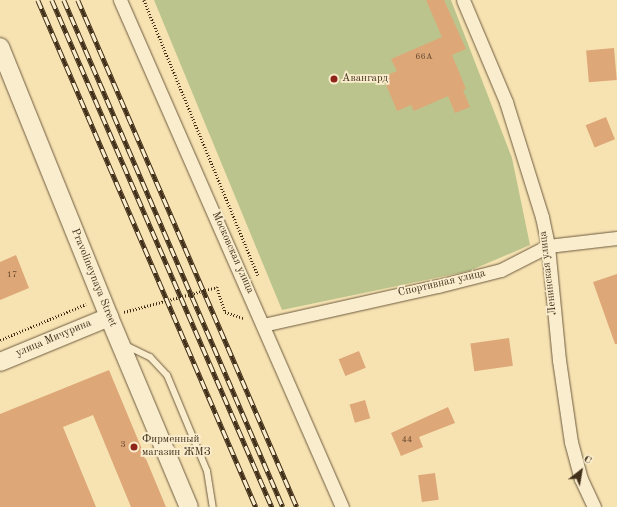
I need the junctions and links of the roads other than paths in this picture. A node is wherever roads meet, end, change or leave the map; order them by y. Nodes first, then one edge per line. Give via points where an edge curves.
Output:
1 (120, 0) edge
2 (463, 0) edge
3 (0, 47) edge
4 (617, 238) edge
5 (548, 246) junction
6 (109, 317) junction
7 (263, 325) junction
8 (120, 342) junction
9 (0, 362) edge
10 (189, 507) edge
11 (213, 507) edge
12 (342, 507) edge
13 (594, 507) edge

1 - 7 street, Московская улица
2 - 5 street, Ленинская улица via 506,102
3 - 6 main road, Pravolineynaya Street
4 - 5 street, Спортивная улица
5 - 7 street, Спортивная улица via 501,270
5 - 13 street, Ленинская улица via 559,360 571,442 580,479
6 - 8 main road, Pravolineynaya Street
6 - 9 main road, улица Мичурина
7 - 12 street, Московская улица
8 - 10 main road, Pravolineynaya Street
8 - 11 lane via 150,357 167,375 206,471

